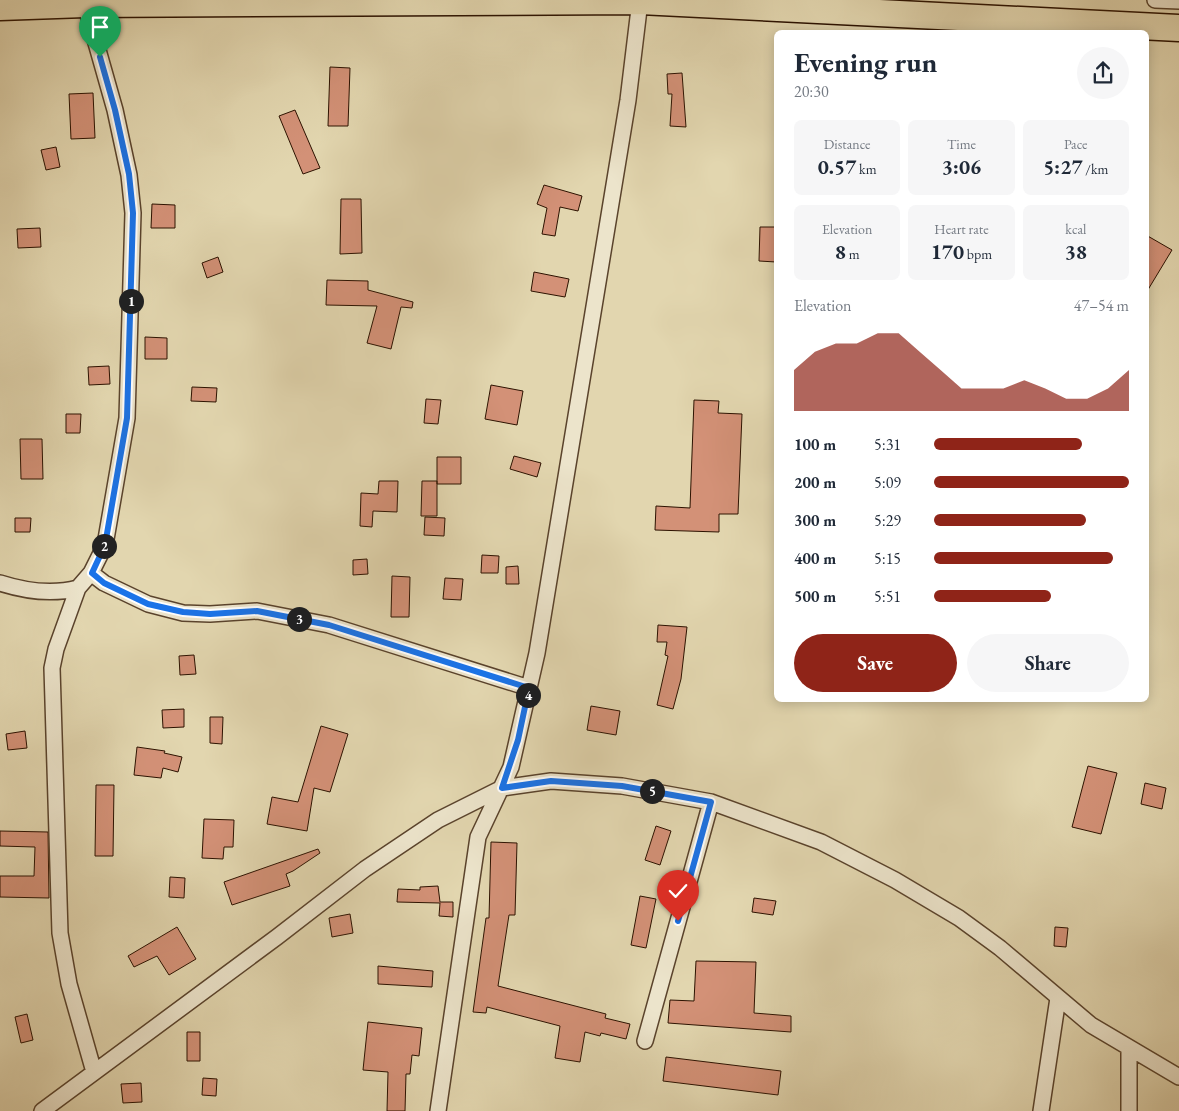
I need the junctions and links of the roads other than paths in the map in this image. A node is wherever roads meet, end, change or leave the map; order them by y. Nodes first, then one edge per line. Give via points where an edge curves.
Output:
1 (1155, 0) edge
2 (656, 1) edge
3 (1179, 1) edge
4 (85, 4) junction
5 (0, 7) edge
6 (1179, 28) edge
7 (92, 573) junction
8 (0, 583) edge
9 (78, 588) junction
10 (529, 688) junction
11 (502, 788) junction
12 (711, 802) junction
13 (1058, 998) junction
14 (645, 1041) dead end
15 (1129, 1049) junction
16 (94, 1072) junction
17 (1179, 1077) edge
18 (64, 1095) junction
19 (42, 1111) edge
20 (65, 1111) edge
21 (438, 1111) edge
22 (1041, 1111) edge
23 (1130, 1111) edge

1 - 3 street
2 - 4 highway
2 - 6 highway
2 - 10 street via 625,119
4 - 5 highway
4 - 7 street via 115,110 129,174 133,213 127,418 105,545
7 - 9 street
7 - 10 street via 104,583 148,604 192,613 257,611 329,625
8 - 9 street via 61,593
9 - 16 street via 52,668 60,933 69,984
10 - 11 street via 518,740
11 - 12 street via 551,781 622,786
11 - 16 street via 438,820 365,869
11 - 21 street via 478,837
12 - 13 street via 821,842 896,880 1000,948
12 - 14 street
13 - 15 street via 1091,1025
13 - 22 street
15 - 17 street
15 - 23 street
16 - 18 street
18 - 19 street
18 - 20 street

